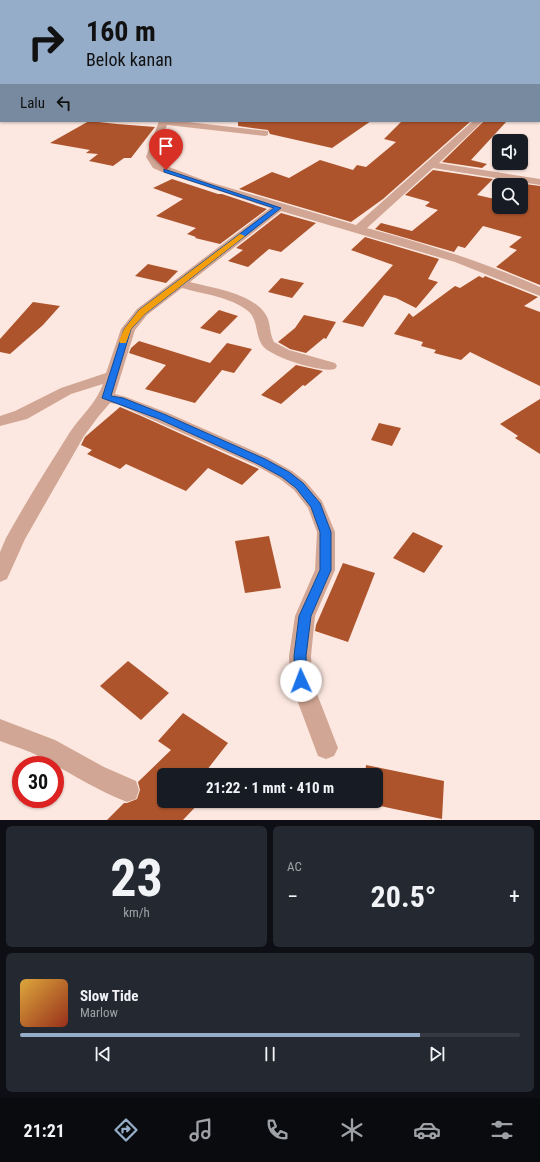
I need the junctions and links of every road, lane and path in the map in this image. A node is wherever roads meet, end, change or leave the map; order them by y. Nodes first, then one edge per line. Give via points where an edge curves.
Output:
1 (164, 122) edge
2 (172, 122) edge
3 (477, 122) edge
4 (265, 133) dead end
5 (431, 165) junction
6 (540, 182) edge
7 (278, 208) junction
8 (358, 229) junction
9 (181, 283) junction
10 (540, 292) edge
11 (330, 366) dead end
12 (113, 376) junction
13 (106, 398) junction
14 (0, 421) edge
15 (0, 574) edge
16 (0, 730) edge
17 (326, 748) dead end
18 (127, 790) dead end

1 - 7 street via 151,157 157,166 179,176
2 - 4 street
3 - 5 street
5 - 6 street
5 - 8 street
7 - 8 street
7 - 9 street
8 - 10 street via 458,258
9 - 11 street via 252,307 262,316 265,339 271,348
9 - 12 street via 142,312 128,329
12 - 13 street
12 - 14 street via 66,391 21,415
13 - 15 street via 77,435 16,538
13 - 17 street via 120,400 162,417 261,461 300,486 316,506 326,532 325,570 305,616 300,656 301,681
16 - 18 street via 47,748 94,775

